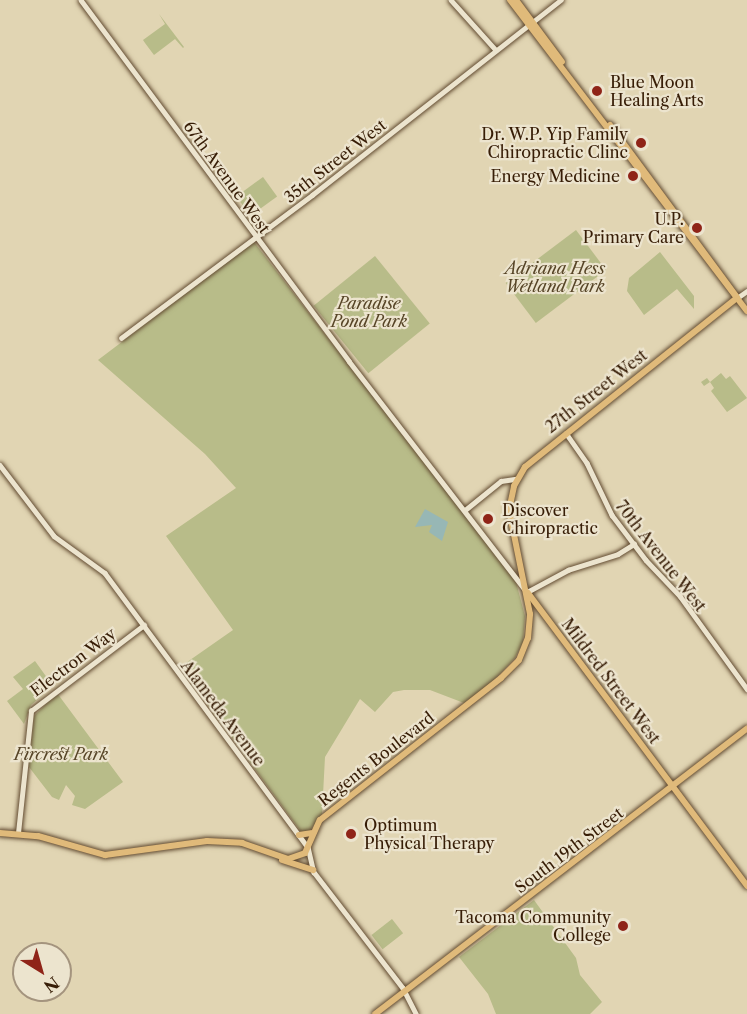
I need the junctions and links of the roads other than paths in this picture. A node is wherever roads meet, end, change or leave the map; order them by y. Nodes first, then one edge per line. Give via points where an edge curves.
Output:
1 (82, 0) edge
2 (451, 0) edge
3 (510, 0) edge
4 (516, 0) edge
5 (561, 0) edge
6 (530, 23) junction
7 (496, 50) junction
8 (256, 237) junction
9 (747, 291) edge
10 (737, 298) junction
11 (747, 311) edge
12 (120, 338) dead end
13 (566, 433) junction
14 (0, 465) edge
15 (516, 479) junction
16 (465, 510) junction
17 (634, 544) junction
18 (527, 592) junction
19 (543, 613) junction
20 (530, 619) junction
21 (144, 625) junction
22 (747, 689) edge
23 (747, 729) edge
24 (672, 787) junction
25 (314, 830) junction
26 (0, 833) edge
27 (18, 833) junction
28 (299, 835) junction
29 (308, 848) junction
30 (269, 852) junction
31 (313, 870) junction
32 (747, 886) edge
33 (406, 992) junction
34 (375, 1014) edge
35 (416, 1014) edge

1 - 8 street, 67th Avenue West
2 - 7 street
3 - 6 main road
4 - 6 main road
5 - 6 street, 35th Street West
6 - 7 street, 35th Street West
6 - 10 main road
7 - 8 street, 35th Street West
8 - 12 street, 35th Street West
8 - 16 street, 67th Avenue West
9 - 10 street, 27th Street West
10 - 11 main road
10 - 13 main road, 27th Street West
13 - 15 main road, 27th Street West via 535,457
13 - 17 street, 70th Avenue West via 590,467 607,508
14 - 21 street, Alameda Avenue via 54,536 98,565
15 - 16 street, 27th Street West via 501,481
15 - 18 main road, Regents Boulevard via 509,520
16 - 18 street, 67th Avenue West
17 - 18 street via 615,556 561,573
17 - 22 street, 70th Avenue West via 681,596
18 - 19 main road, Mildred Street West
18 - 20 main road, Regents Boulevard
19 - 20 main road via 535,613
19 - 24 main road, Mildred Street West
20 - 25 main road, Regents Boulevard via 524,650 510,671 320,820
21 - 27 street, Electron Way via 31,711
21 - 28 street, Alameda Avenue
23 - 24 main road, South 19th Street
24 - 32 main road, Mildred Street West
24 - 33 main road, South 19th Street
25 - 28 main road via 306,837
25 - 29 main road, Regents Boulevard
26 - 27 main road
27 - 30 main road via 105,855 128,855 199,841 242,843
28 - 29 street, Alameda Avenue
29 - 30 main road via 293,859
29 - 31 street, Alameda Avenue
30 - 31 main road via 290,864
31 - 33 street, Alameda Avenue
33 - 34 main road, South 19th Street
33 - 35 street, Alameda Avenue

